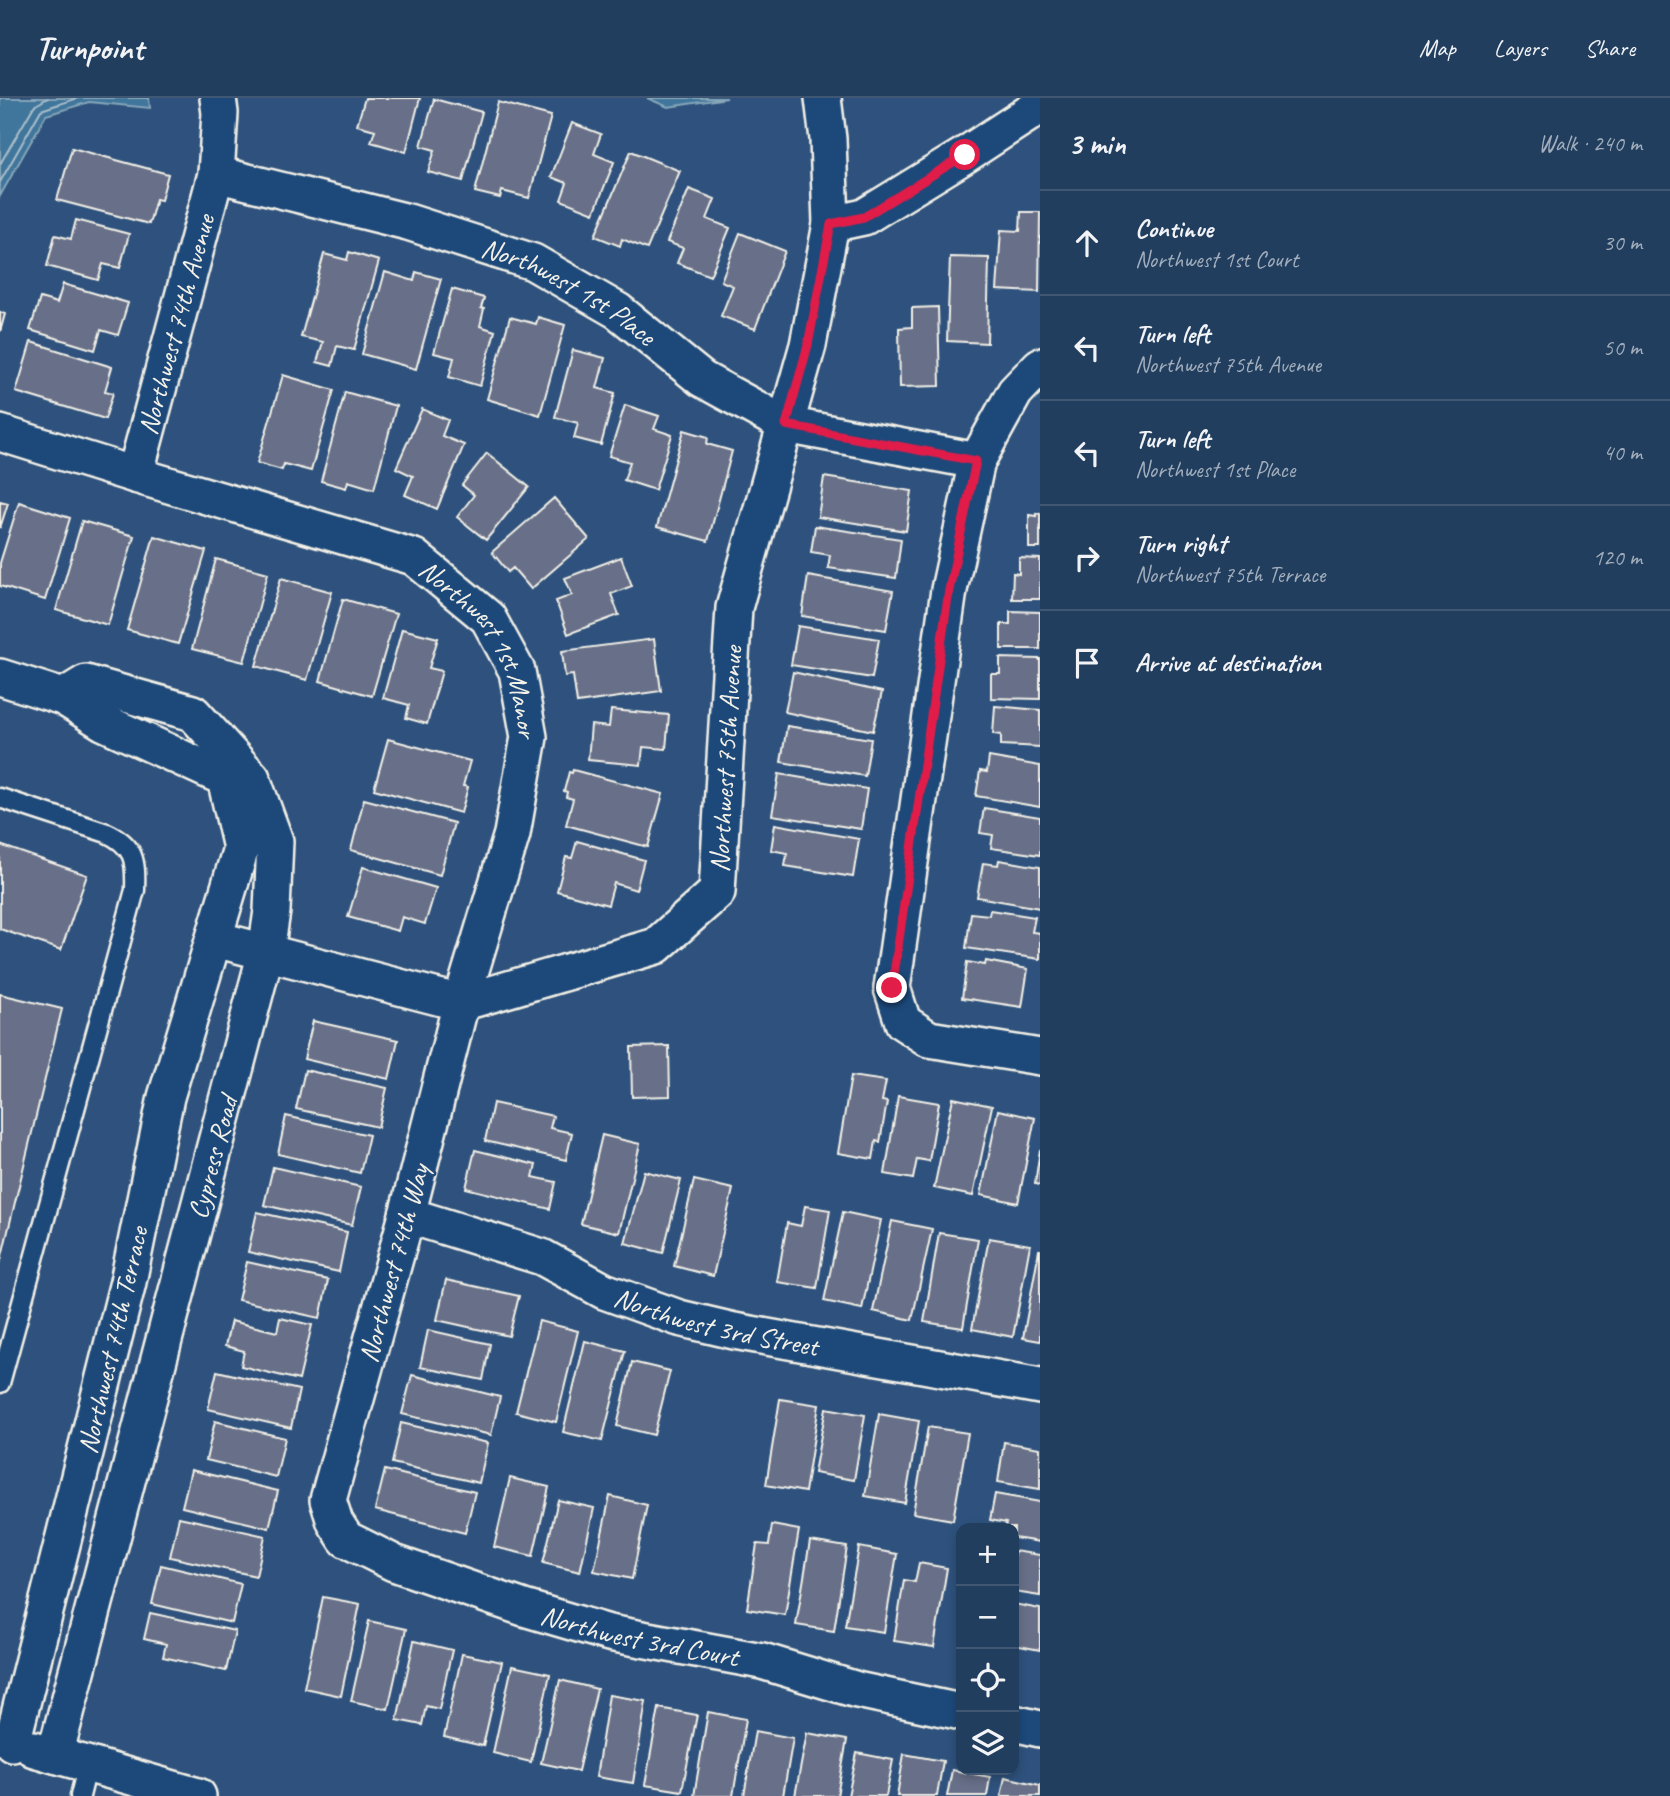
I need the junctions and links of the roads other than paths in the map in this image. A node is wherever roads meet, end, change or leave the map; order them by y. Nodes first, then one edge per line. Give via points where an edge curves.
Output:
1 (218, 98) edge
2 (823, 98) edge
3 (1040, 106) edge
4 (216, 174) junction
5 (831, 224) junction
6 (1040, 366) edge
7 (786, 425) junction
8 (0, 433) edge
9 (976, 461) junction
10 (135, 475) junction
11 (0, 677) edge
12 (63, 697) junction
13 (0, 799) edge
14 (215, 939) junction
15 (266, 952) junction
16 (461, 1003) junction
17 (1040, 1057) edge
18 (407, 1215) junction
19 (0, 1383) edge
20 (1040, 1386) edge
21 (335, 1522) joint
22 (956, 1711) edge
23 (1019, 1724) edge
24 (1040, 1729) edge
25 (6, 1741) edge
26 (75, 1772) edge
27 (198, 1796) edge

1 - 4 street
2 - 5 street, Northwest 75th Avenue
3 - 5 street via 864,217
4 - 7 street, Northwest 1st Place via 408,222 533,262 618,311 702,379
4 - 10 street, Northwest 74th Avenue
5 - 7 street, Northwest 75th Avenue via 808,345
6 - 9 street via 1015,392
7 - 9 street, Northwest 1st Place
7 - 16 street, Northwest 75th Avenue via 734,608 716,892 656,946
8 - 10 street, Northwest 1st Manor
9 - 17 street via 949,590 892,988 903,1022 929,1039
10 - 16 street, Northwest 1st Manor via 414,557 488,618 517,671 529,737 512,834
11 - 12 street
12 - 14 street via 103,722 225,778 241,848
12 - 15 street, Cypress Road via 86,683 193,713 252,778 275,841
13 - 19 lane via 123,840 136,869 135,890
14 - 15 street
14 - 25 street, Northwest 74th Terrace via 166,1097 128,1282
15 - 16 street
15 - 26 street, Cypress Road
16 - 18 street, Northwest 74th Way
18 - 20 street, Northwest 3rd Street via 542,1257 604,1291 679,1318
18 - 21 street, Northwest 74th Way via 328,1500
21 - 22 street, Northwest 3rd Court via 346,1539 394,1563 524,1608 609,1633 762,1661 857,1690
23 - 24 street
25 - 26 street
26 - 27 street

